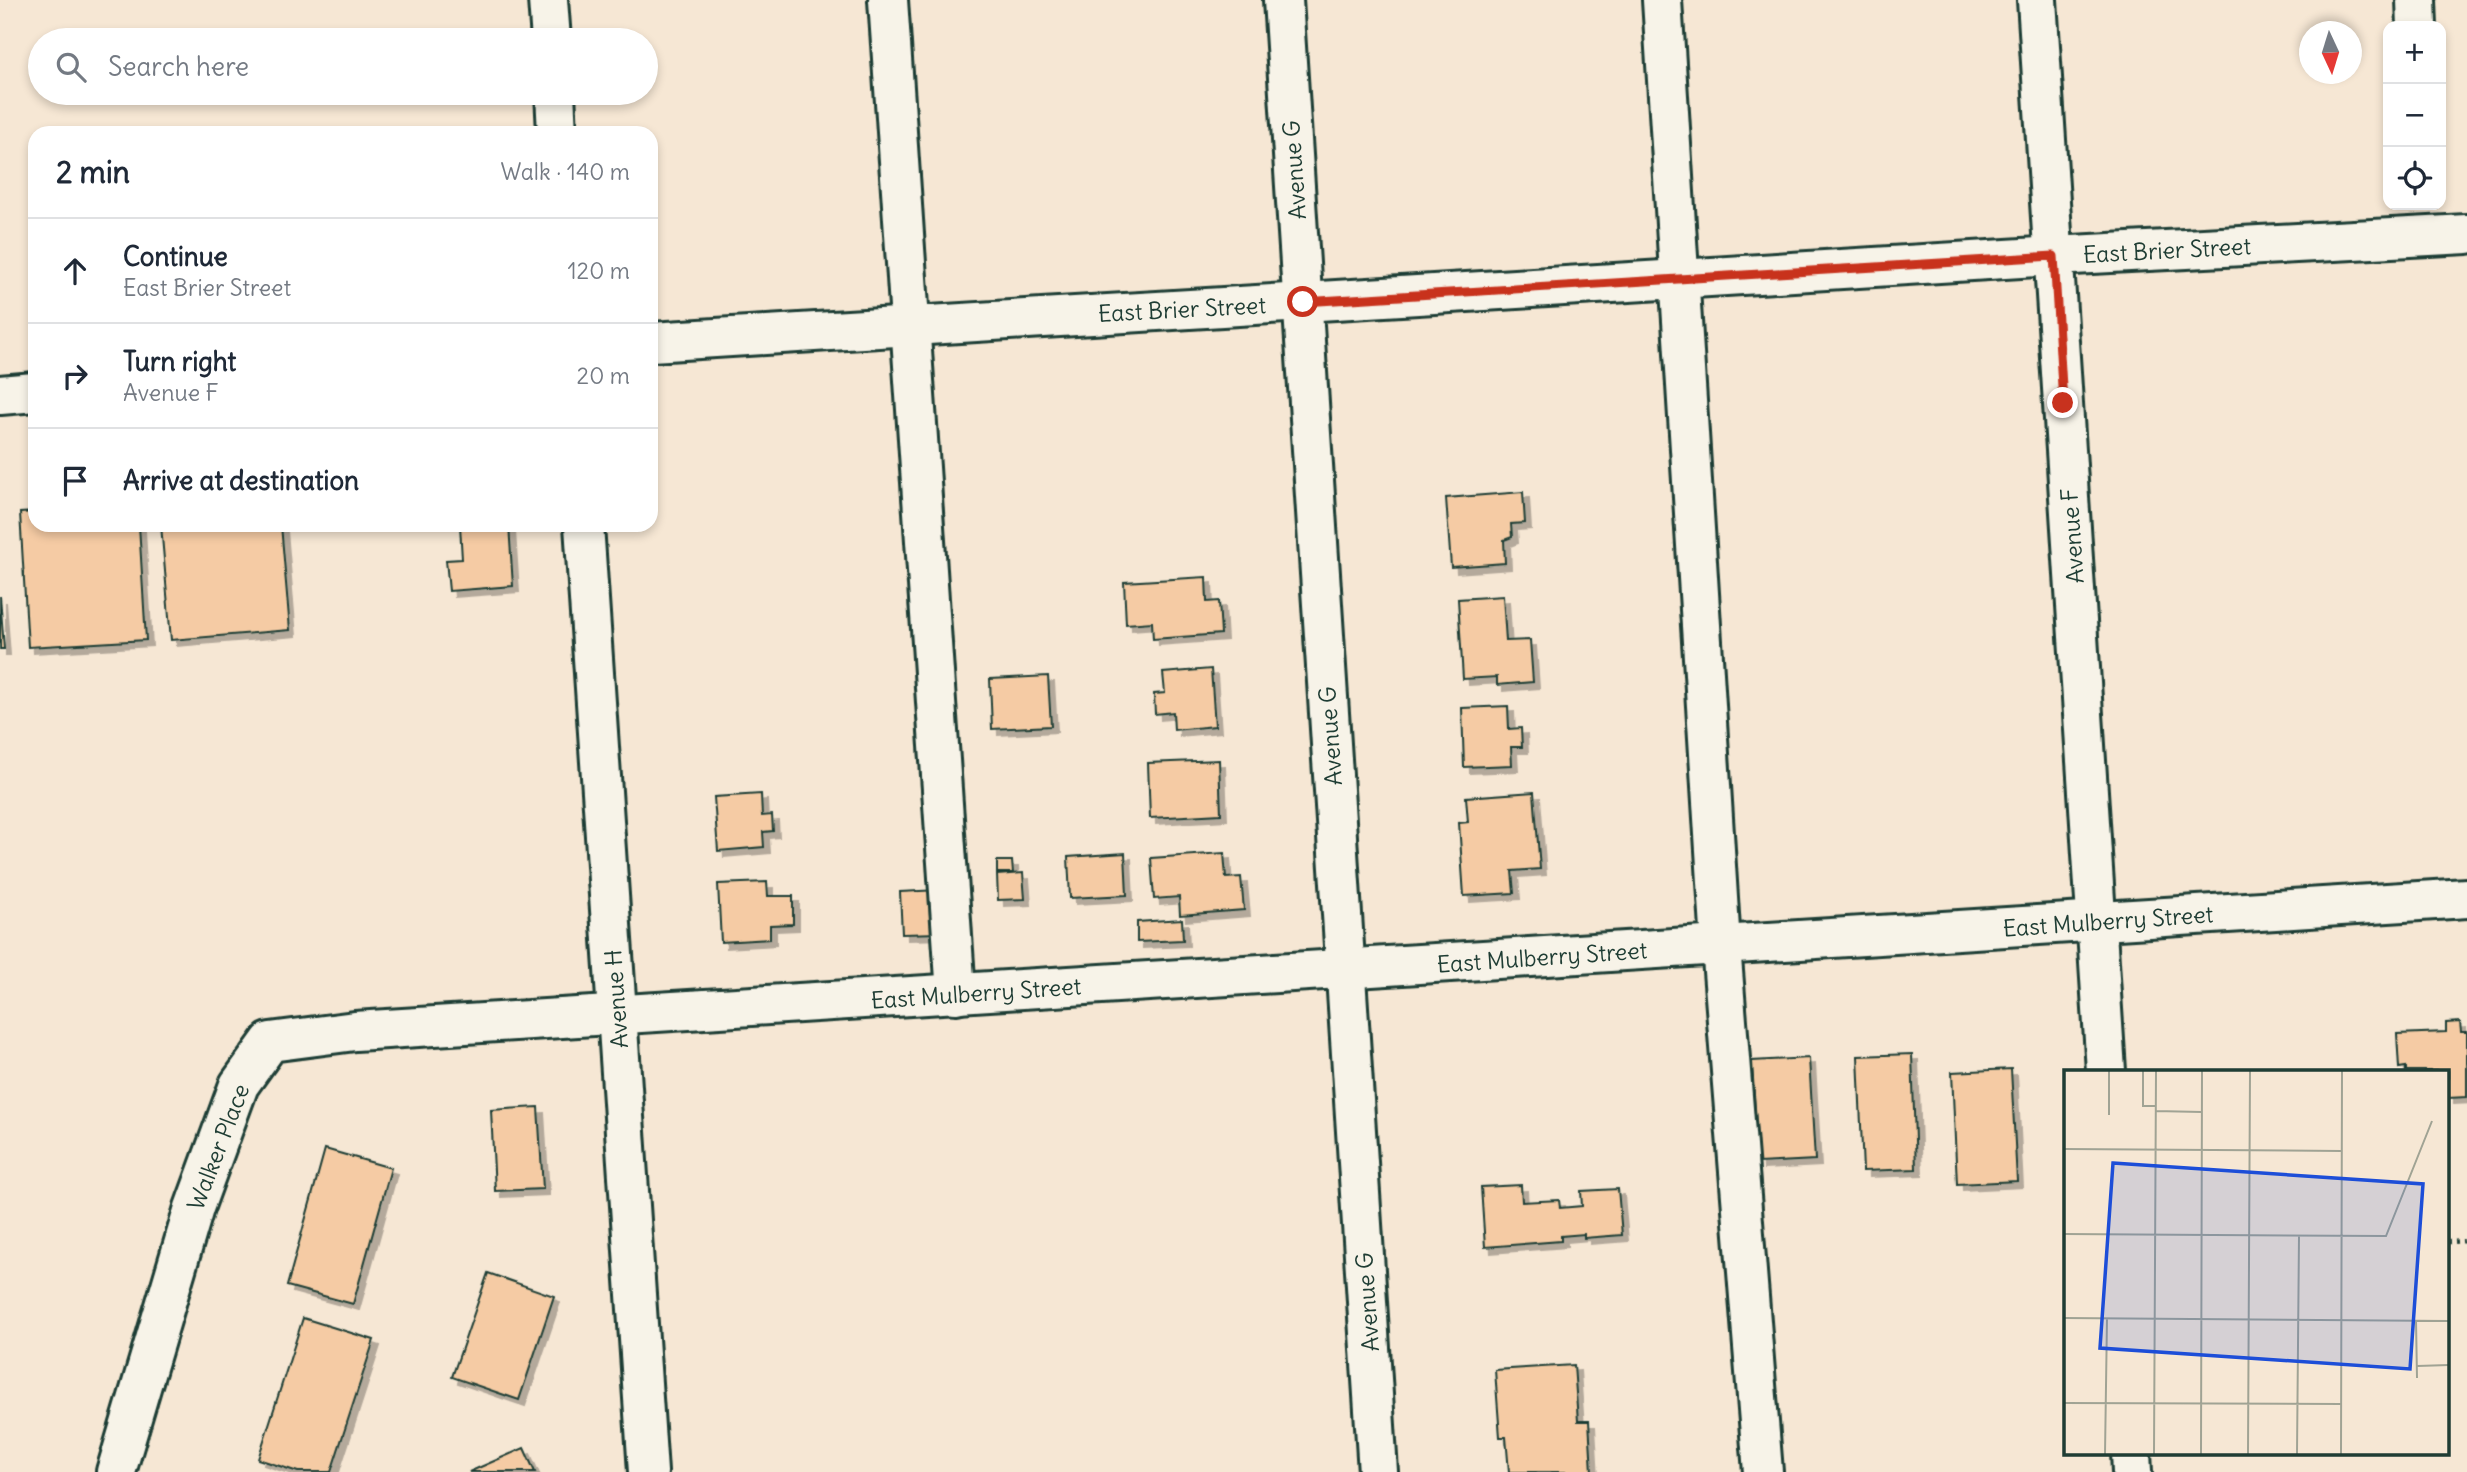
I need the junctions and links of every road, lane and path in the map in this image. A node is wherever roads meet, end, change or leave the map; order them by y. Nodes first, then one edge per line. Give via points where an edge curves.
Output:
1 (548, 0) edge
2 (888, 0) edge
3 (1283, 0) edge
4 (1662, 0) edge
5 (2037, 0) edge
6 (2416, 0) edge
7 (2417, 21) edge
8 (550, 28) edge
9 (556, 105) edge
10 (557, 126) edge
11 (2442, 225) edge
12 (2054, 256) junction
13 (1678, 280) junction
14 (1303, 302) junction
15 (911, 325) junction
16 (658, 342) edge
17 (28, 393) edge
18 (0, 395) edge
19 (584, 532) edge
20 (2467, 898) edge
21 (2097, 921) junction
22 (1721, 946) junction
23 (1345, 969) junction
24 (956, 994) junction
25 (617, 1015) junction
26 (2106, 1070) edge
27 (2131, 1454) edge
28 (116, 1472) edge
29 (648, 1472) edge
30 (1378, 1472) edge
31 (1763, 1472) edge
32 (2132, 1472) edge

1 - 8 street
2 - 15 street
3 - 14 street, Avenue G
4 - 13 street
5 - 12 street, Avenue F
6 - 7 street
9 - 10 street
11 - 12 street, East Brier Street
12 - 13 street, East Brier Street
12 - 21 street, Avenue F
13 - 14 street, East Brier Street
13 - 22 street
14 - 15 street, East Brier Street
14 - 23 street, Avenue G
15 - 16 street, East Brier Street
15 - 24 street
17 - 18 street
19 - 25 street, Avenue H
20 - 21 street, East Mulberry Street
21 - 22 street, East Mulberry Street
21 - 26 street, Avenue F
22 - 23 street, East Mulberry Street
22 - 31 street
23 - 24 street, East Mulberry Street
23 - 30 street, Avenue G
24 - 25 street, East Mulberry Street
25 - 28 street, Walker Place via 355,1031 270,1042 239,1085 194,1208
25 - 29 street, Avenue H
27 - 32 street

